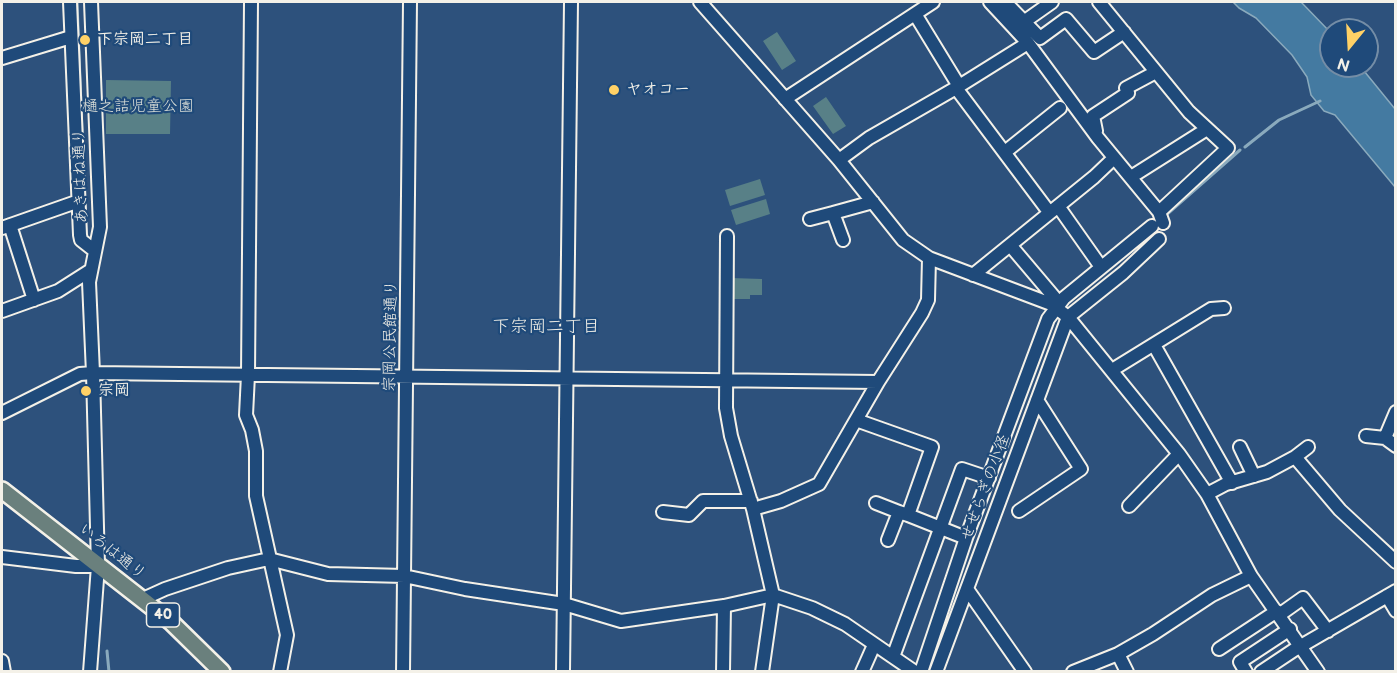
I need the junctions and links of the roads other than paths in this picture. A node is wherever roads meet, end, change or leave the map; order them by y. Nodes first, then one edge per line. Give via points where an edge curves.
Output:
1 (70, 2) edge
2 (91, 2) edge
3 (251, 2) edge
4 (410, 2) edge
5 (571, 2) edge
6 (700, 2) edge
7 (930, 2) edge
8 (990, 2) edge
9 (1005, 2) edge
10 (1052, 2) edge
11 (1099, 2) edge
12 (915, 14) junction
13 (1020, 25) junction
14 (1124, 32) junction
15 (72, 37) junction
16 (1028, 42) junction
17 (2, 58) edge
18 (1156, 72) junction
19 (957, 87) junction
20 (785, 99) junction
21 (1060, 108) dead end
22 (1207, 129) junction
23 (1098, 138) junction
24 (1005, 152) junction
25 (1114, 158) junction
26 (839, 160) junction
27 (1131, 177) junction
28 (79, 201) junction
29 (873, 202) junction
30 (1053, 209) junction
31 (833, 213) junction
32 (810, 219) dead end
33 (1158, 220) junction
34 (6, 226) edge
35 (727, 236) dead end
36 (1159, 239) dead end
37 (843, 240) dead end
38 (1010, 245) junction
39 (95, 251) junction
40 (929, 258) junction
41 (1101, 267) junction
42 (89, 274) junction
43 (973, 275) junction
44 (34, 300) junction
45 (1055, 308) junction
46 (1224, 308) dead end
47 (2, 310) edge
48 (1068, 317) junction
49 (1154, 345) junction
50 (1112, 369) junction
51 (93, 373) junction
52 (248, 375) junction
53 (407, 377) junction
54 (567, 377) junction
55 (726, 380) junction
56 (878, 382) junction
57 (1036, 400) junction
58 (1395, 412) edge
59 (2, 413) edge
60 (856, 420) junction
61 (1366, 436) dead end
62 (1385, 438) junction
63 (1395, 446) edge
64 (1240, 447) dead end
65 (1308, 447) dead end
66 (1179, 454) junction
67 (1294, 457) junction
68 (1254, 476) junction
69 (989, 478) junction
70 (1232, 483) junction
71 (2, 489) edge
72 (1207, 494) junction
73 (876, 502) dead end
74 (752, 505) junction
75 (1129, 506) dead end
76 (1019, 511) dead end
77 (663, 512) dead end
78 (904, 513) junction
79 (940, 527) junction
80 (966, 538) junction
81 (888, 540) dead end
82 (2, 557) edge
83 (269, 559) junction
84 (1395, 562) edge
85 (98, 566) junction
86 (404, 576) junction
87 (1251, 576) junction
88 (967, 589) junction
89 (1391, 593) edge
90 (773, 595) junction
91 (143, 599) junction
92 (564, 604) junction
93 (724, 606) junction
94 (1395, 611) edge
95 (1278, 613) junction
96 (1290, 629) junction
97 (1328, 631) junction
98 (874, 645) junction
99 (1302, 646) junction
100 (1219, 649) dead end
101 (1118, 654) junction
102 (893, 657) junction
103 (2, 661) edge
104 (1316, 668) edge
105 (4, 672) edge
106 (90, 672) edge
107 (222, 672) edge
108 (280, 672) edge
109 (403, 672) edge
110 (563, 672) edge
111 (723, 672) edge
112 (762, 672) edge
113 (862, 672) edge
114 (915, 672) edge
115 (921, 672) edge
116 (936, 672) edge
117 (1025, 672) edge
118 (1073, 672) edge
119 (1128, 672) edge
120 (1246, 672) edge
121 (1262, 672) edge

1 - 15 street
2 - 39 street, あきはね通り via 100,227
3 - 52 street
4 - 53 street, 宗岡公民館通り
5 - 54 street
6 - 20 street
7 - 12 street
8 - 13 street
9 - 13 street
10 - 13 street
11 - 14 street
12 - 19 street
12 - 20 street
13 - 14 street via 1040,38 1066,19 1094,52
13 - 16 street
14 - 18 street
15 - 17 street
15 - 28 street
16 - 19 street
16 - 23 street
18 - 22 street
18 - 23 street via 1126,88 1128,93 1093,116
19 - 24 street
19 - 26 street
20 - 26 street
21 - 24 street
22 - 27 street
22 - 33 street via 1228,147
23 - 25 street
24 - 30 street
25 - 27 street
25 - 30 street
26 - 29 street
27 - 33 street
28 - 34 street
28 - 39 street via 81,240
29 - 31 street
29 - 40 street via 903,240
30 - 38 street
30 - 41 street
31 - 32 street
31 - 37 street
33 - 41 street
34 - 44 street
35 - 55 street
36 - 48 street
38 - 43 street
38 - 45 street via 1054,297
39 - 42 street, あきはね通り
40 - 43 street
40 - 56 street via 928,300
41 - 45 street
42 - 44 street
42 - 51 street, あきはね通り
43 - 45 street
44 - 47 street
45 - 48 street
45 - 69 street
46 - 49 street via 1211,309
48 - 50 street
48 - 57 street, せせらぎの小径
49 - 50 street
49 - 70 street
50 - 66 street
51 - 52 street
51 - 59 street via 80,374
51 - 85 street, あきはね通り
52 - 53 street
52 - 83 street via 246,415 256,451 256,496
53 - 54 street
53 - 86 street, 宗岡公民館通り
54 - 55 street
54 - 92 street
55 - 56 street
55 - 74 street via 731,436
56 - 60 street
57 - 76 street via 1081,469
57 - 88 street, せせらぎの小径
58 - 62 street
60 - 74 street via 819,484 781,501
60 - 78 street via 932,447
61 - 62 street
62 - 63 street
64 - 68 street
65 - 67 street
66 - 72 street
66 - 75 street
67 - 68 street
67 - 84 street via 1340,510
68 - 70 street
69 - 79 street via 962,469
69 - 80 street
70 - 72 street
71 - 85 main road, いろは通り / 40
72 - 87 street
73 - 78 street
74 - 77 street via 703,501 689,515
74 - 90 street
78 - 79 street
78 - 81 street
79 - 80 street
79 - 102 street
80 - 115 street
82 - 85 street
83 - 86 street via 328,574
83 - 91 street via 228,568
83 - 108 street via 286,635
85 - 91 main road, いろは通り / 40
85 - 106 street, あきはね通り
86 - 92 street
86 - 109 street, 宗岡公民館通り
87 - 95 street
87 - 101 street via 1212,595
88 - 116 street, せせらぎの小径
88 - 117 street
89 - 94 street
89 - 97 street
90 - 93 street
90 - 98 street via 838,620
90 - 112 street
91 - 107 main road, いろは通り / 40
92 - 93 street via 621,621
92 - 110 street
93 - 111 street
95 - 96 street
95 - 97 street via 1303,598
95 - 100 street
96 - 99 street
96 - 120 street via 1240,662
97 - 99 street
98 - 102 street
98 - 113 street
99 - 104 street
99 - 121 street
101 - 118 street
101 - 119 street
102 - 114 street
103 - 105 street

